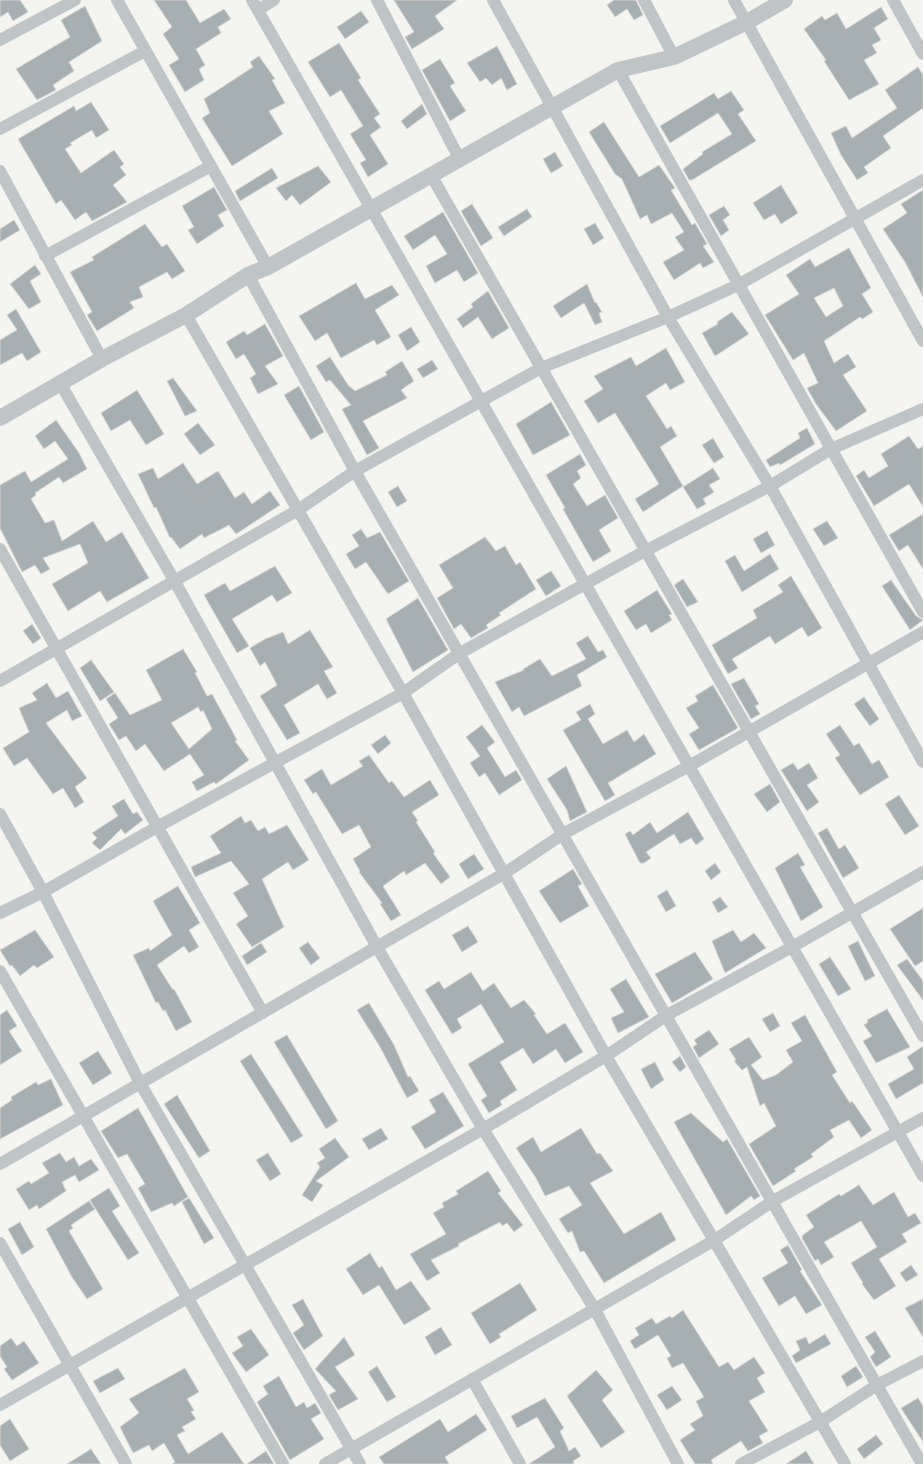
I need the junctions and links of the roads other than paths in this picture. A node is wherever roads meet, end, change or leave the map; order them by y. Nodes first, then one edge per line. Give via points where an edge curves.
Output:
1 (75, 0) edge
2 (117, 0) edge
3 (274, 0) edge
4 (377, 0) edge
5 (493, 0) edge
6 (644, 0) edge
7 (734, 0) edge
8 (785, 0) edge
9 (893, 0) edge
10 (255, 5) edge
11 (747, 22) junction
12 (0, 40) edge
13 (145, 50) junction
14 (923, 54) edge
15 (674, 57) junction
16 (618, 70) junction
17 (554, 107) junction
18 (0, 129) edge
19 (459, 158) junction
20 (211, 166) junction
21 (0, 171) edge
22 (431, 174) junction
23 (923, 180) edge
24 (372, 209) junction
25 (856, 217) junction
26 (45, 256) junction
27 (268, 267) junction
28 (248, 275) junction
29 (738, 285) junction
30 (186, 315) junction
31 (668, 317) junction
32 (923, 341) edge
33 (102, 359) junction
34 (540, 368) junction
35 (60, 384) junction
36 (481, 403) junction
37 (923, 409) edge
38 (2, 414) edge
39 (831, 449) junction
40 (355, 471) junction
41 (770, 486) junction
42 (298, 510) junction
43 (0, 549) edge
44 (645, 551) junction
45 (174, 580) junction
46 (585, 586) junction
47 (923, 612) edge
48 (923, 632) edge
49 (56, 648) junction
50 (460, 654) junction
51 (868, 663) junction
52 (0, 681) edge
53 (403, 693) junction
54 (749, 732) junction
55 (276, 762) junction
56 (923, 762) edge
57 (689, 766) junction
58 (0, 814) edge
59 (157, 827) junction
60 (563, 834) junction
61 (923, 872) edge
62 (505, 873) junction
63 (44, 892) junction
64 (0, 913) edge
65 (852, 913) junction
66 (377, 947) junction
67 (792, 947) junction
68 (0, 971) edge
69 (263, 1012) junction
70 (667, 1015) junction
71 (923, 1036) edge
72 (606, 1056) junction
73 (140, 1083) junction
74 (84, 1116) junction
75 (923, 1118) edge
76 (484, 1129) junction
77 (898, 1133) junction
78 (0, 1164) edge
79 (923, 1176) edge
80 (773, 1201) junction
81 (713, 1241) junction
82 (0, 1243) edge
83 (245, 1264) junction
84 (187, 1297) junction
85 (594, 1308) junction
86 (923, 1360) edge
87 (70, 1365) junction
88 (472, 1379) junction
89 (877, 1385) junction
90 (0, 1405) edge
91 (820, 1422) junction
92 (351, 1449) junction
93 (126, 1464) edge
94 (283, 1464) edge
95 (325, 1464) edge
96 (360, 1464) edge
97 (520, 1464) edge
98 (678, 1464) edge
99 (741, 1464) edge
100 (845, 1464) edge
101 (922, 1464) edge

1 - 12 street
2 - 13 street
3 - 10 street
4 - 19 street
5 - 17 street
6 - 15 street
7 - 11 street
8 - 11 street
9 - 14 street
10 - 24 street
11 - 15 street
11 - 25 street
13 - 18 street
13 - 20 street
15 - 16 street
16 - 17 street
16 - 29 street
17 - 19 street
17 - 31 street
19 - 22 street
20 - 26 street
20 - 27 street
21 - 26 street
22 - 24 street
22 - 34 street
23 - 25 street
24 - 27 street
24 - 36 street
25 - 29 street
25 - 32 street
26 - 33 street
27 - 28 street
28 - 30 street
28 - 40 street
29 - 31 street
29 - 39 street
30 - 33 street
30 - 42 street
31 - 34 street
31 - 41 street
33 - 35 street
34 - 36 street
34 - 44 street
35 - 38 street
35 - 45 street
36 - 40 street
36 - 46 street
37 - 39 street
39 - 41 street
39 - 47 street
40 - 42 street
40 - 50 street
41 - 44 street
41 - 51 street
42 - 45 street
42 - 53 street
43 - 49 street
44 - 46 street
44 - 54 street
45 - 49 street
45 - 55 street
46 - 50 street
46 - 57 street
48 - 51 street
49 - 52 street
49 - 59 street
50 - 53 street
50 - 60 street
51 - 54 street
51 - 56 street
53 - 55 street
53 - 62 street
54 - 57 street
54 - 65 street
55 - 59 street
55 - 66 street
57 - 60 street
57 - 67 street
58 - 63 street
59 - 63 street
59 - 69 street
60 - 62 street
60 - 70 street
61 - 65 street
62 - 66 street
62 - 72 street
63 - 64 street
63 - 73 street
65 - 67 street
65 - 71 street
66 - 69 street
66 - 76 street
67 - 70 street
67 - 77 street
68 - 74 street
69 - 73 street
70 - 72 street
70 - 80 street
72 - 76 street
72 - 81 street
73 - 74 street
73 - 83 street
74 - 78 street
74 - 84 street
75 - 77 street
76 - 83 street
76 - 85 street
77 - 79 street
77 - 80 street
80 - 81 street
80 - 89 street
81 - 85 street
81 - 91 street
82 - 87 street
83 - 84 street
83 - 92 street
84 - 87 street
84 - 94 street
85 - 88 street
85 - 98 street
86 - 89 street
87 - 90 street
87 - 93 street
88 - 92 street
88 - 97 street
89 - 91 street
89 - 101 street
91 - 99 street
91 - 100 street
92 - 95 street
92 - 96 street

